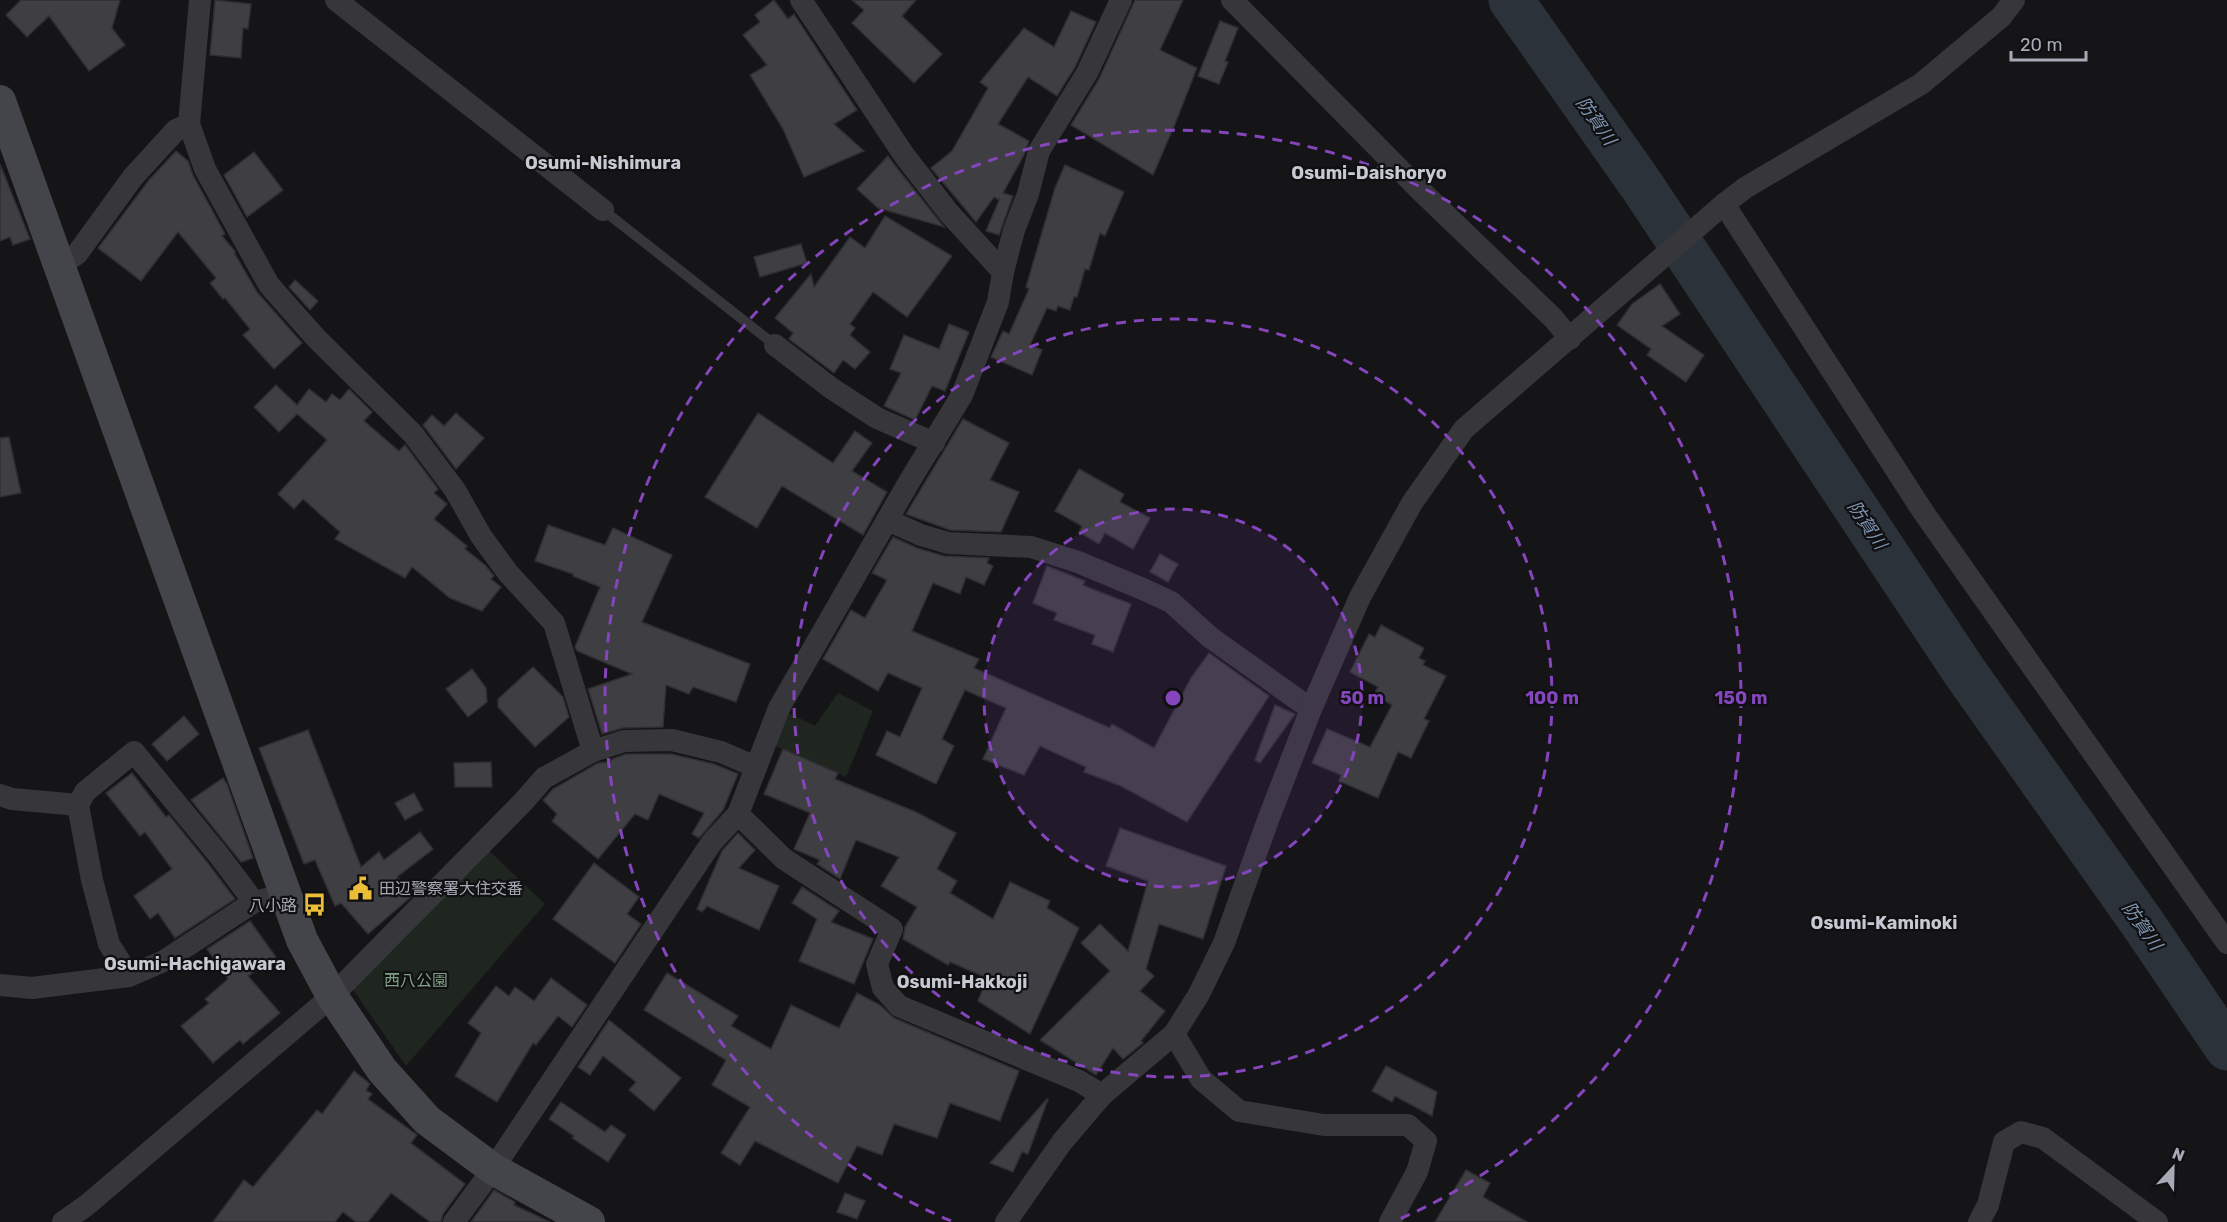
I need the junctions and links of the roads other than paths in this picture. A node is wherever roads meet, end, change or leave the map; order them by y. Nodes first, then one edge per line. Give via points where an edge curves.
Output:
1 (200, 0) edge
2 (336, 0) edge
3 (801, 0) edge
4 (1121, 0) edge
5 (1232, 0) edge
6 (2014, 0) edge
7 (0, 101) edge
8 (189, 124) junction
9 (1724, 204) junction
10 (603, 210) joint
11 (58, 267) junction
12 (1003, 272) junction
13 (1570, 339) junction
14 (775, 345) joint
15 (934, 443) junction
16 (887, 520) junction
17 (1311, 709) junction
18 (593, 751) junction
19 (756, 767) junction
20 (0, 795) edge
21 (78, 805) junction
22 (738, 814) junction
23 (287, 894) junction
24 (254, 902) junction
25 (2227, 943) edge
26 (129, 976) junction
27 (0, 985) edge
28 (332, 996) junction
29 (1174, 1034) junction
30 (1102, 1095) junction
31 (493, 1169) junction
32 (86, 1213) edge
33 (63, 1222) edge
34 (454, 1222) edge
35 (589, 1222) edge
36 (1006, 1222) edge
37 (1390, 1222) edge
38 (1978, 1222) edge
39 (2157, 1222) edge

1 - 8 street
2 - 10 street
3 - 12 street via 904,155 948,213
4 - 12 street via 1087,73 1039,151
5 - 13 street
6 - 9 street via 2001,18 1921,84
7 - 11 street
8 - 11 street via 176,130 133,177 77,254
8 - 18 street via 205,169 269,285 316,338 413,434 455,490 508,573 554,623
9 - 13 street
9 - 25 street via 1924,513
10 - 14 lane
11 - 23 street
12 - 15 street via 998,302 962,395
13 - 17 street via 1464,429 1412,503 1360,597
14 - 15 street via 877,418
15 - 16 street
16 - 17 street via 948,543 1031,547 1145,590 1171,602 1211,638
16 - 19 street via 779,708
17 - 29 street via 1224,943
18 - 19 street via 624,741 672,740 721,752
18 - 28 street via 544,778
19 - 22 street
20 - 21 street
21 - 24 street via 86,792 134,752
21 - 26 street via 109,944
22 - 30 street via 784,859 892,930 877,964 883,988 899,1006 1078,1081
22 - 31 street via 712,842
23 - 24 street
23 - 28 street via 302,940
24 - 26 street via 164,961
26 - 27 street via 32,988
28 - 31 street via 382,1070 427,1120
28 - 32 street
29 - 30 street
29 - 37 street via 1201,1079 1239,1111 1324,1125 1408,1125 1426,1141 1417,1172
30 - 36 street
31 - 34 street
31 - 35 street
32 - 33 street
38 - 39 street via 1988,1206 2004,1142 2020,1132 2043,1138

